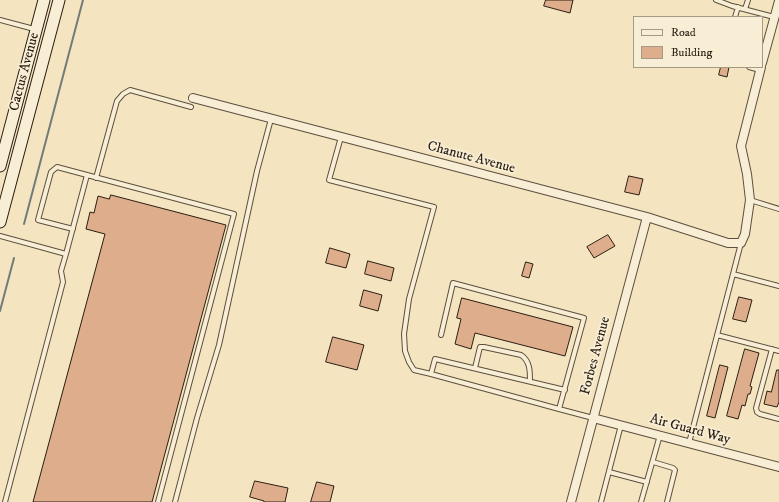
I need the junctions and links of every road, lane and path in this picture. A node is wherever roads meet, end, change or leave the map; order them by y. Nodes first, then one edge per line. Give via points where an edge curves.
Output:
1 (44, 0) edge
2 (59, 0) edge
3 (716, 0) edge
4 (748, 0) edge
5 (779, 1) edge
6 (738, 8) junction
7 (745, 9) junction
8 (736, 16) edge
9 (777, 18) edge
10 (0, 20) edge
11 (37, 29) junction
12 (763, 61) edge
13 (761, 68) edge
14 (193, 98) dead end
15 (191, 107) dead end
16 (271, 119) junction
17 (341, 137) junction
18 (0, 166) edge
19 (87, 175) junction
20 (96, 178) junction
21 (750, 200) junction
22 (779, 209) edge
23 (647, 217) junction
24 (0, 222) edge
25 (72, 229) junction
26 (0, 236) edge
27 (741, 242) junction
28 (66, 254) junction
29 (733, 274) junction
30 (779, 286) edge
31 (441, 335) dead end
32 (717, 335) junction
33 (772, 349) junction
34 (779, 351) edge
35 (475, 368) junction
36 (431, 374) junction
37 (530, 381) junction
38 (565, 390) junction
39 (559, 409) junction
40 (593, 418) junction
41 (779, 419) edge
42 (622, 425) junction
43 (660, 435) junction
44 (689, 443) junction
45 (653, 462) junction
46 (779, 467) edge
47 (609, 472) junction
48 (647, 482) junction
49 (5, 502) edge
50 (158, 502) edge
51 (175, 502) edge
52 (573, 502) edge
53 (601, 502) edge
54 (641, 502) edge
55 (667, 502) edge

1 - 11 main road, Cactus Avenue
2 - 24 main road, Cactus Avenue
3 - 6 lane
4 - 7 lane
5 - 9 street
6 - 7 lane
6 - 8 lane
7 - 9 lane
9 - 12 street
10 - 11 lane
11 - 18 main road, Cactus Avenue
13 - 21 street via 741,146
14 - 16 street, Chanute Avenue
15 - 20 lane via 126,91 117,101
16 - 17 street, Chanute Avenue
16 - 51 lane via 219,345
17 - 23 street, Chanute Avenue
17 - 36 lane via 329,180 434,207 409,298 404,334 405,351 414,370
19 - 20 lane
19 - 25 lane
19 - 25 lane via 57,167 51,172 38,220
20 - 50 lane via 234,214
21 - 22 lane
21 - 27 street via 745,234
23 - 27 street, Chanute Avenue via 728,243
23 - 40 street, Forbes Avenue
25 - 28 lane
26 - 28 lane
27 - 29 lane
28 - 49 lane via 62,271 63,282
29 - 30 lane
29 - 32 lane
31 - 38 lane via 453,283 584,318
32 - 33 lane
32 - 44 lane
33 - 34 lane
33 - 41 lane via 756,408 760,414
35 - 36 lane via 435,358
35 - 37 lane
35 - 37 lane via 480,347 521,355 526,358 529,365
36 - 39 lane
37 - 38 lane
38 - 39 lane
39 - 40 lane
40 - 42 street, Air Guard Way
40 - 52 street, Forbes Avenue
42 - 43 street, Air Guard Way
42 - 47 lane
43 - 44 street, Air Guard Way
43 - 45 lane
44 - 46 street, Air Guard Way
45 - 48 lane
45 - 55 lane via 675,470
47 - 48 lane
47 - 53 lane
48 - 54 lane

